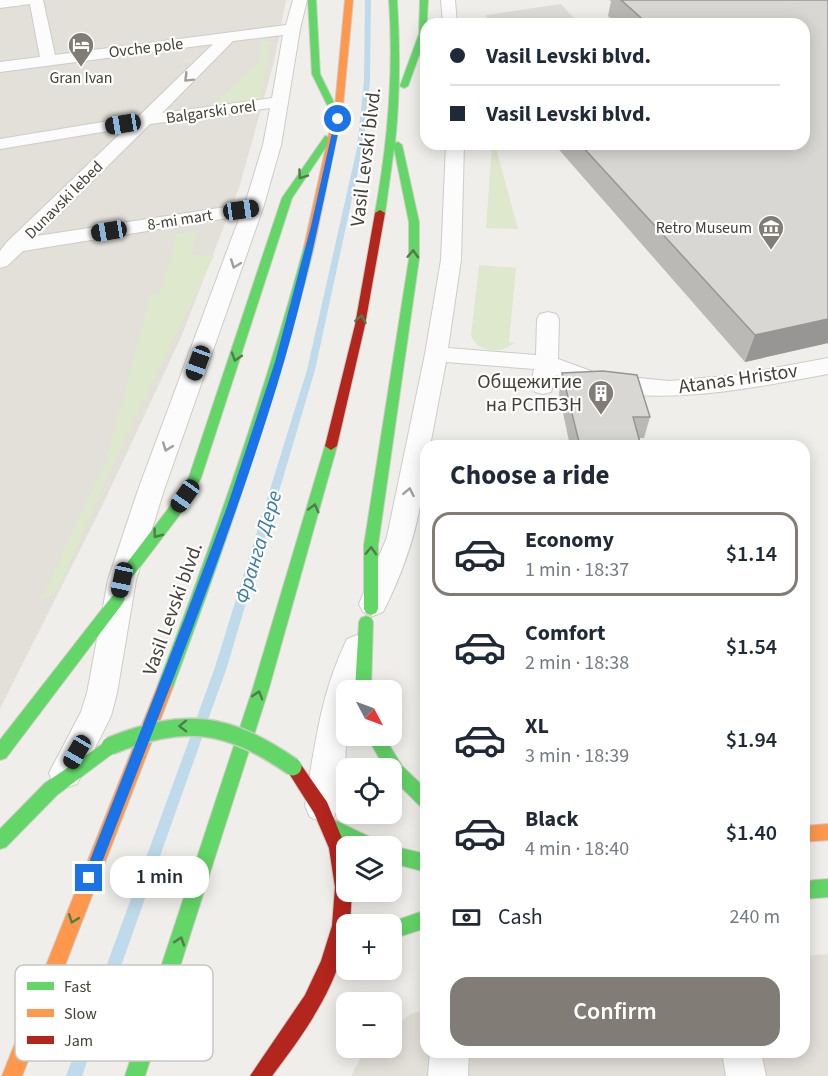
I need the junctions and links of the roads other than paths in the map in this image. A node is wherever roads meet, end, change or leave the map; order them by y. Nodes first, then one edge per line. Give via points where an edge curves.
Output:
1 (30, 0) edge
2 (36, 0) edge
3 (300, 0) edge
4 (312, 0) edge
5 (349, 0) edge
6 (393, 0) edge
7 (424, 0) edge
8 (448, 0) edge
9 (0, 4) edge
10 (423, 18) edge
11 (450, 18) edge
12 (292, 29) junction
13 (229, 37) junction
14 (420, 43) edge
15 (48, 60) junction
16 (0, 67) edge
17 (280, 102) junction
18 (394, 118) junction
19 (144, 120) junction
20 (337, 123) junction
21 (0, 144) edge
22 (455, 150) edge
23 (253, 208) junction
24 (9, 247) edge
25 (0, 261) edge
26 (548, 319) dead end
27 (436, 354) junction
28 (547, 363) junction
29 (828, 366) edge
30 (543, 386) dead end
31 (120, 590) junction
32 (369, 615) junction
33 (364, 680) edge
34 (380, 746) edge
35 (0, 753) edge
36 (60, 781) junction
37 (420, 795) edge
38 (326, 816) junction
39 (828, 832) edge
40 (810, 834) edge
41 (355, 836) edge
42 (0, 842) edge
43 (402, 857) edge
44 (420, 862) edge
45 (828, 888) edge
46 (810, 890) edge
47 (420, 921) edge
48 (402, 927) edge
49 (55, 965) edge
50 (172, 965) edge
51 (336, 967) edge
52 (325, 975) junction
53 (450, 1058) edge
54 (743, 1058) edge
55 (18, 1061) edge
56 (140, 1061) edge
57 (12, 1076) edge
58 (135, 1076) edge
59 (260, 1076) edge
60 (448, 1076) edge
61 (746, 1076) edge

1 - 9 street
2 - 15 street
3 - 12 street
4 - 20 main road via 316,74
5 - 20 main road, Vasil Levski blvd.
6 - 18 main road, Vasil Levski blvd.
7 - 10 main road
8 - 11 street
12 - 13 street, Ovche pole
12 - 17 street
13 - 15 street, Ovche pole
13 -> 19 street, Dunavski lebed
14 - 18 main road
15 - 16 street, Ovche pole
17 - 19 street, Balgarski orel
17 - 23 street
32 -> 18 main road via 371,545 414,259 414,222
50 -> 18 main road, Vasil Levski blvd. via 306,541 335,433 361,321
19 - 21 street, Balgarski orel
19 - 24 street, Dunavski lebed
20 -> 31 main road via 287,198 195,478
20 -> 49 main road, Vasil Levski blvd. via 280,362 175,659
22 - 27 street via 451,260
23 - 24 street, 8-mi mart
23 -> 31 street via 151,490
24 - 25 street, Dunavski lebed
26 - 28 street
27 - 28 street, Atanas Hristov
32 -> 27 street via 400,537
28 - 29 street, Atanas Hristov via 596,382 669,388 737,383
28 - 30 street
31 - 35 main road
31 - 36 street via 95,716
32 - 33 main road
32 - 38 street via 332,729
34 - 37 main road via 390,766
38 -> 36 main road, bridge via 293,767 258,740 213,726 159,727 131,735
36 - 42 main road
38 - 41 main road
38 - 52 main road via 341,857 346,889
39 - 40 main road
43 - 44 main road
45 - 46 main road
47 - 48 main road
51 - 52 main road
52 - 59 main road via 314,1001
53 - 60 street
54 - 61 street
55 -> 57 main road, Vasil Levski blvd.
58 -> 56 main road, Vasil Levski blvd.

